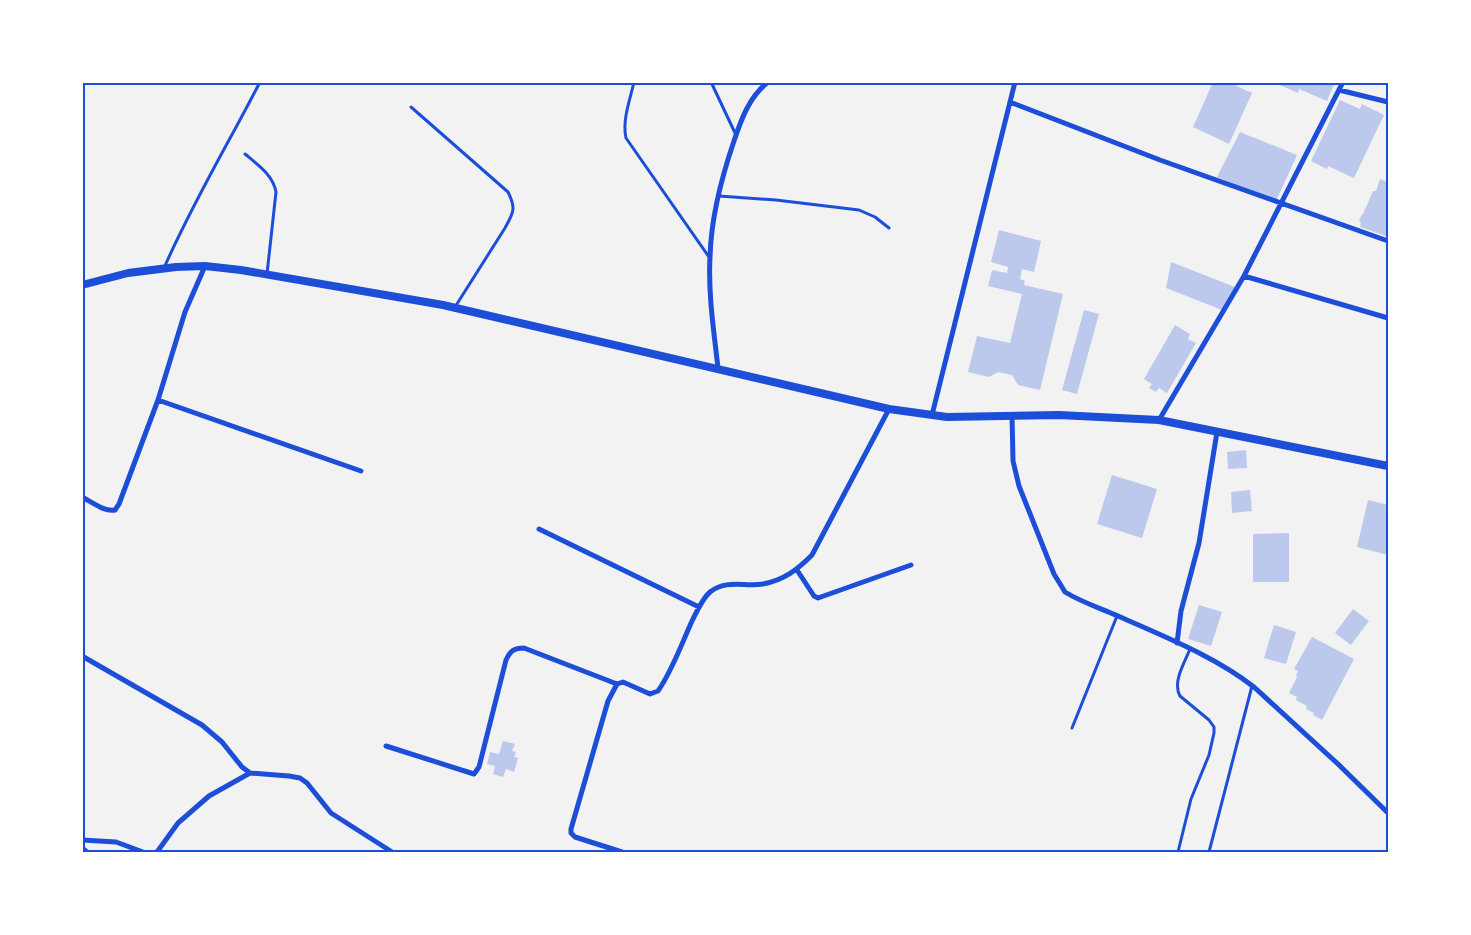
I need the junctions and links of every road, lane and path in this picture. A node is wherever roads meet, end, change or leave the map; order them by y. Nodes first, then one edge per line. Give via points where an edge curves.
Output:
1 (260, 82) edge
2 (634, 82) edge
3 (711, 82) edge
4 (768, 82) edge
5 (1015, 82) edge
6 (1343, 82) edge
7 (1339, 90) junction
8 (1010, 102) junction
9 (1388, 102) edge
10 (411, 107) dead end
11 (736, 136) junction
12 (245, 154) dead end
13 (719, 196) junction
14 (1282, 204) junction
15 (889, 228) dead end
16 (1388, 241) edge
17 (710, 258) junction
18 (205, 266) junction
19 (164, 269) junction
20 (267, 274) junction
21 (1244, 276) junction
22 (82, 284) edge
23 (455, 308) junction
24 (1388, 318) edge
25 (718, 368) junction
26 (158, 400) junction
27 (889, 408) junction
28 (932, 415) junction
29 (1012, 415) junction
30 (1159, 420) junction
31 (1217, 432) junction
32 (1388, 466) edge
33 (360, 470) dead end
34 (82, 497) edge
35 (539, 529) dead end
36 (911, 565) dead end
37 (797, 570) junction
38 (699, 607) junction
39 (1117, 616) junction
40 (1177, 643) junction
41 (1190, 648) junction
42 (82, 656) edge
43 (617, 684) junction
44 (1252, 686) junction
45 (1072, 728) dead end
46 (386, 746) dead end
47 (250, 773) junction
48 (1388, 813) edge
49 (82, 840) edge
50 (82, 848) edge
51 (608, 851) edge
52 (87, 852) edge
53 (143, 852) edge
54 (157, 852) edge
55 (392, 852) edge
56 (622, 852) edge
57 (1178, 852) edge
58 (1209, 852) edge

1 - 19 lane via 176,240
2 - 17 lane via 624,130 626,138
3 - 11 lane
4 - 11 street via 750,101
5 - 8 street
6 - 7 street
7 - 9 street
7 - 14 street
8 - 14 street
8 - 28 street
10 - 23 lane via 508,192 514,204 511,217
11 - 13 street
12 - 20 lane via 275,183
13 - 15 lane via 859,210
13 - 17 street
14 - 16 street
14 - 21 street
17 - 25 street
18 - 19 street
18 - 20 street
18 - 26 street via 185,312
19 - 22 street via 128,273
20 - 23 street
21 - 24 street
21 - 30 street
23 - 25 street
25 - 27 street
26 - 33 street
26 - 34 street via 115,510 104,509
27 - 28 street
27 - 37 street via 812,555
28 - 29 street
29 - 30 street via 1058,414
29 - 39 street via 1013,461 1019,486 1054,574 1065,592
30 - 31 street
31 - 32 street
31 - 40 street via 1199,543 1181,611
35 - 38 street
36 - 37 street via 818,598
37 - 38 street via 762,584 721,586 710,592
38 - 43 street via 658,691 650,694 623,682
39 - 40 street
39 - 45 lane
40 - 41 street
41 - 44 street
41 - 57 lane via 1177,691 1208,720 1214,727 1214,733 1209,755 1191,799
42 - 47 street via 202,725
43 - 46 street via 517,648 506,660 479,767 474,774
43 - 51 street via 608,701 571,829 576,837
44 - 48 street
44 - 58 lane
47 - 54 street via 209,796 178,823
47 - 55 street via 300,778 331,813
49 - 53 street via 116,842
50 - 52 street
51 - 56 street

